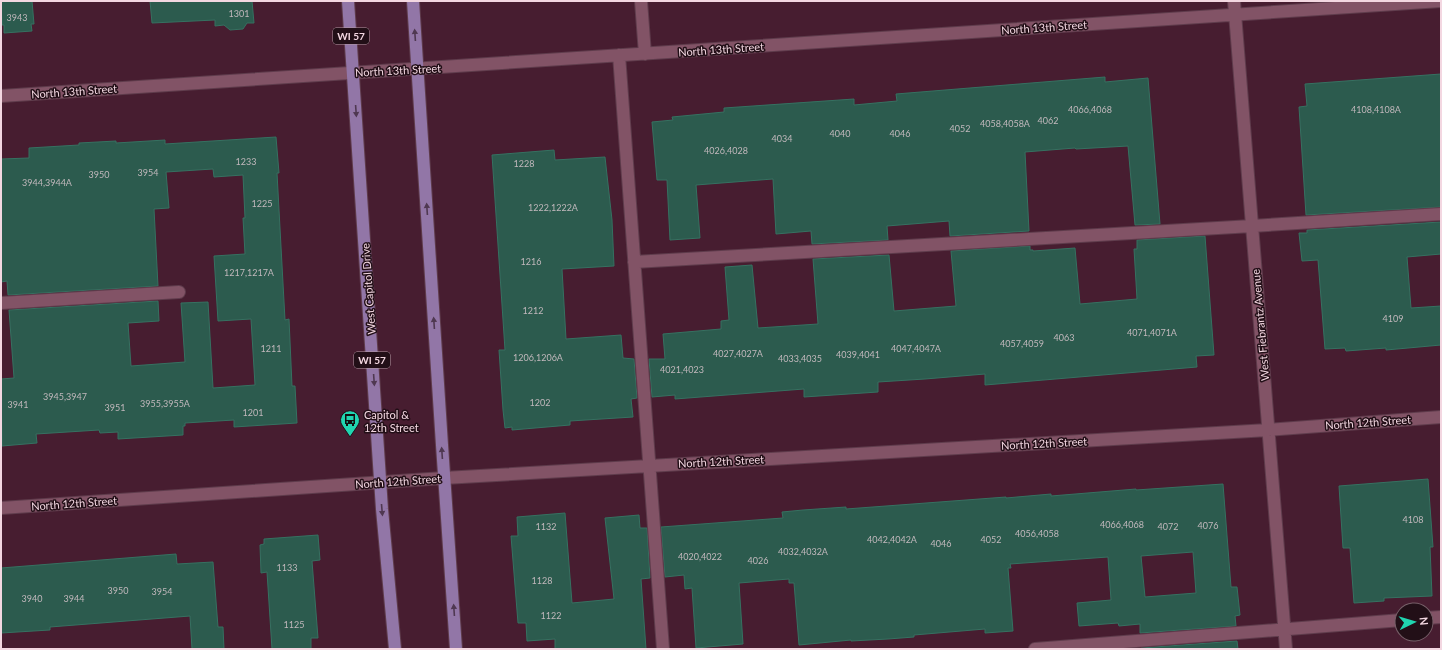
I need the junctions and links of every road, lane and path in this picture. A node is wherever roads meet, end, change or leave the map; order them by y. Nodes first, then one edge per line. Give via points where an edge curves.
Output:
1 (348, 1) edge
2 (413, 1) edge
3 (641, 1) edge
4 (1234, 1) edge
5 (1441, 1) edge
6 (1235, 14) junction
7 (645, 54) junction
8 (619, 56) junction
9 (418, 69) junction
10 (353, 72) junction
11 (1, 96) edge
12 (1441, 214) edge
13 (1252, 226) junction
14 (634, 262) junction
15 (179, 292) dead end
16 (1, 303) edge
17 (1441, 417) edge
18 (1268, 430) junction
19 (649, 466) junction
20 (444, 478) junction
21 (380, 482) junction
22 (1, 508) edge
23 (1394, 621) edge
24 (1284, 629) junction
25 (395, 649) edge
26 (456, 649) edge
27 (663, 649) edge
28 (1035, 649) edge
29 (1286, 649) edge

1 - 10 main road, West Capitol Drive / WI 57
9 -> 2 main road
3 - 7 street
4 - 6 street, West Fiebrantz Avenue
5 - 6 street, North 13th Street
6 - 7 street, North 13th Street
6 - 13 street, West Fiebrantz Avenue
7 - 8 street, North 13th Street
8 - 9 street, North 13th Street
8 - 14 street
9 - 10 street, North 13th Street
20 -> 9 main road
10 - 11 street, North 13th Street
10 -> 21 main road, West Capitol Drive / WI 57
12 - 13 street
13 - 14 street
13 - 18 street, West Fiebrantz Avenue
14 - 19 street
15 - 16 street
17 - 18 street, North 12th Street
18 - 19 street, North 12th Street
18 - 24 street, West Fiebrantz Avenue
19 - 20 street, North 12th Street
19 - 27 street
20 - 21 street, North 12th Street
26 -> 20 main road
21 - 22 street, North 12th Street
21 -> 25 main road, West Capitol Drive / WI 57
23 - 24 street
24 - 28 street
24 - 29 street, West Fiebrantz Avenue

